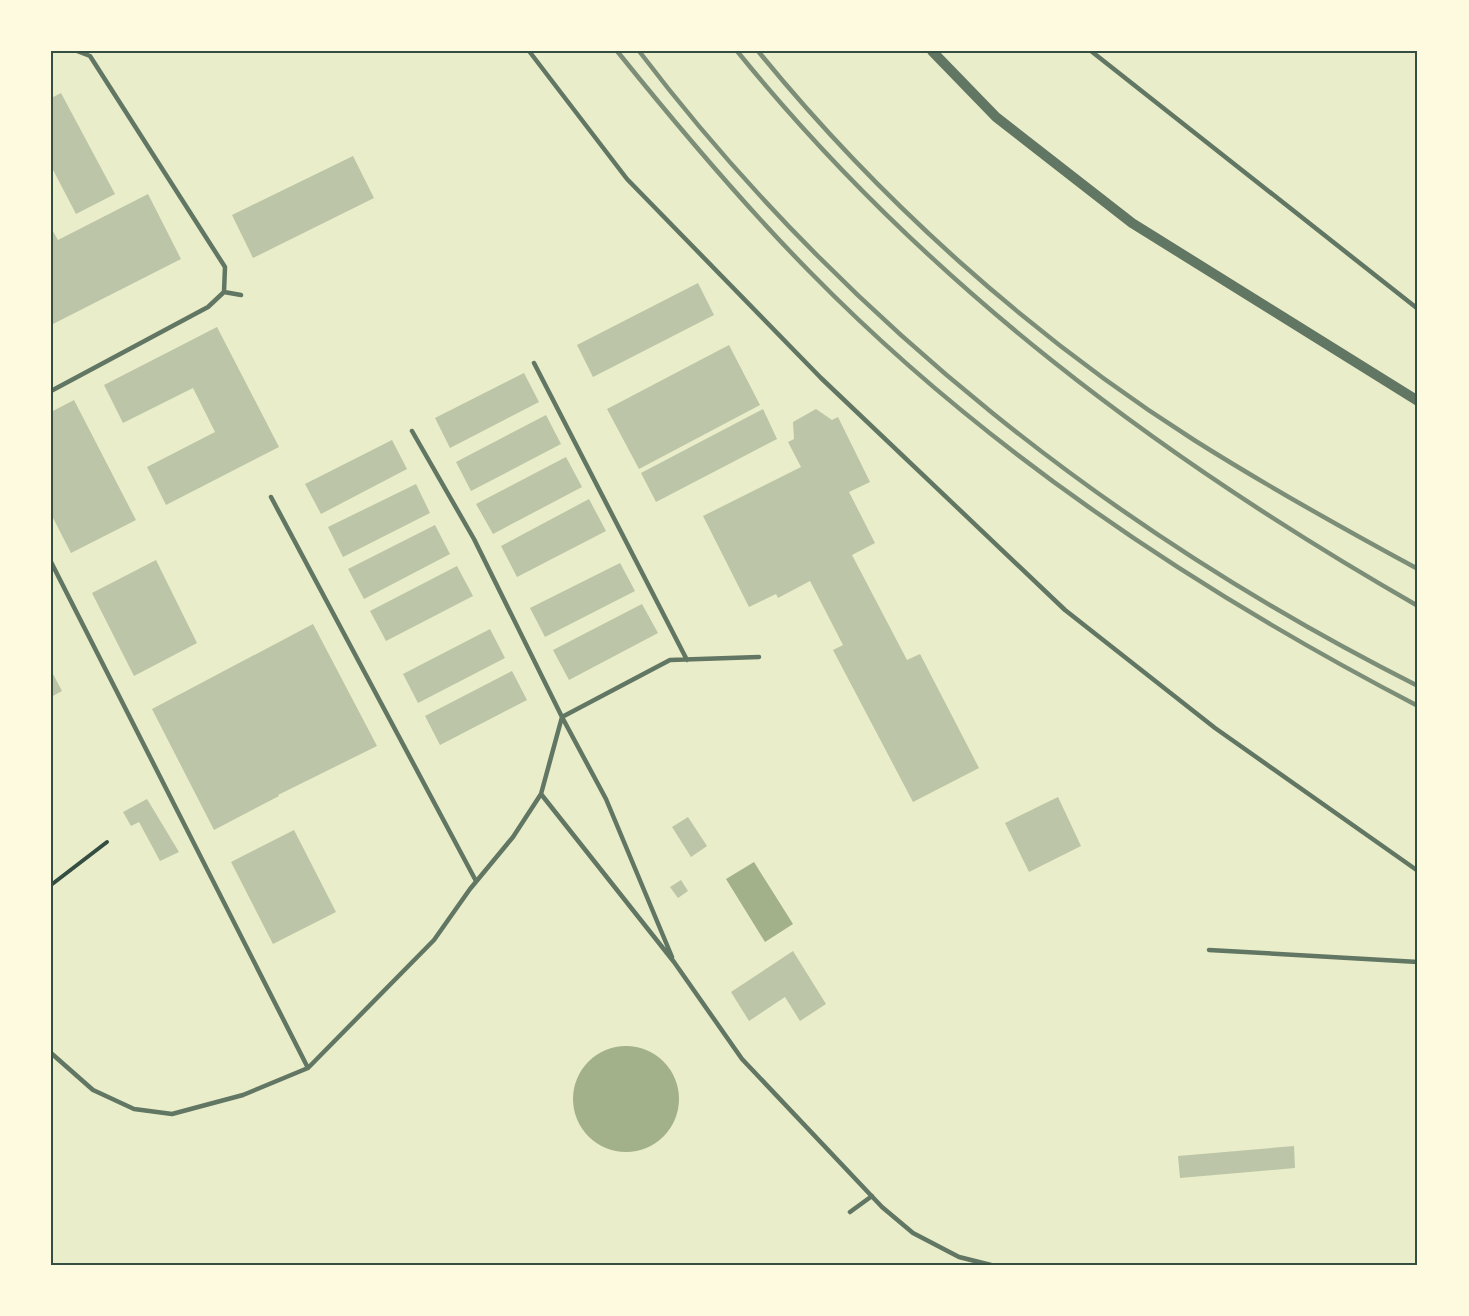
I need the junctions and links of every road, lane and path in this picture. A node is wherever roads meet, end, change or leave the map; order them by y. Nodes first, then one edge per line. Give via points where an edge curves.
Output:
1 (77, 51) edge
2 (529, 51) edge
3 (932, 51) edge
4 (1091, 51) edge
5 (224, 292) junction
6 (241, 295) dead end
7 (1418, 309) edge
8 (534, 363) dead end
9 (51, 392) edge
10 (1418, 401) edge
11 (412, 431) dead end
12 (272, 497) dead end
13 (51, 562) edge
14 (759, 657) dead end
15 (687, 660) junction
16 (562, 717) junction
17 (541, 794) junction
18 (107, 842) dead end
19 (1418, 871) edge
20 (476, 881) junction
21 (51, 885) edge
22 (1209, 950) dead end
23 (674, 962) junction
24 (1418, 962) edge
25 (51, 1053) edge
26 (308, 1068) junction
27 (872, 1196) junction
28 (850, 1212) dead end
29 (991, 1265) edge

1 - 5 lane via 90,56 225,267
2 - 19 lane via 627,179 820,378 1065,610 1215,728
3 - 10 street via 996,117 1132,223
4 - 7 lane
5 - 6 lane
5 - 9 lane via 208,307
8 - 15 lane
11 - 16 lane via 474,539
12 - 20 lane
13 - 26 lane
14 - 15 lane
15 - 16 lane via 670,660
16 - 17 lane
16 - 23 lane via 606,799
17 - 20 lane via 513,837
17 - 23 lane
18 - 21 path
20 - 26 lane via 434,940
22 - 24 lane
23 - 27 lane via 742,1059
25 - 26 lane via 93,1090 134,1109 172,1114 243,1095
27 - 28 lane
27 - 29 lane via 913,1233 959,1257

